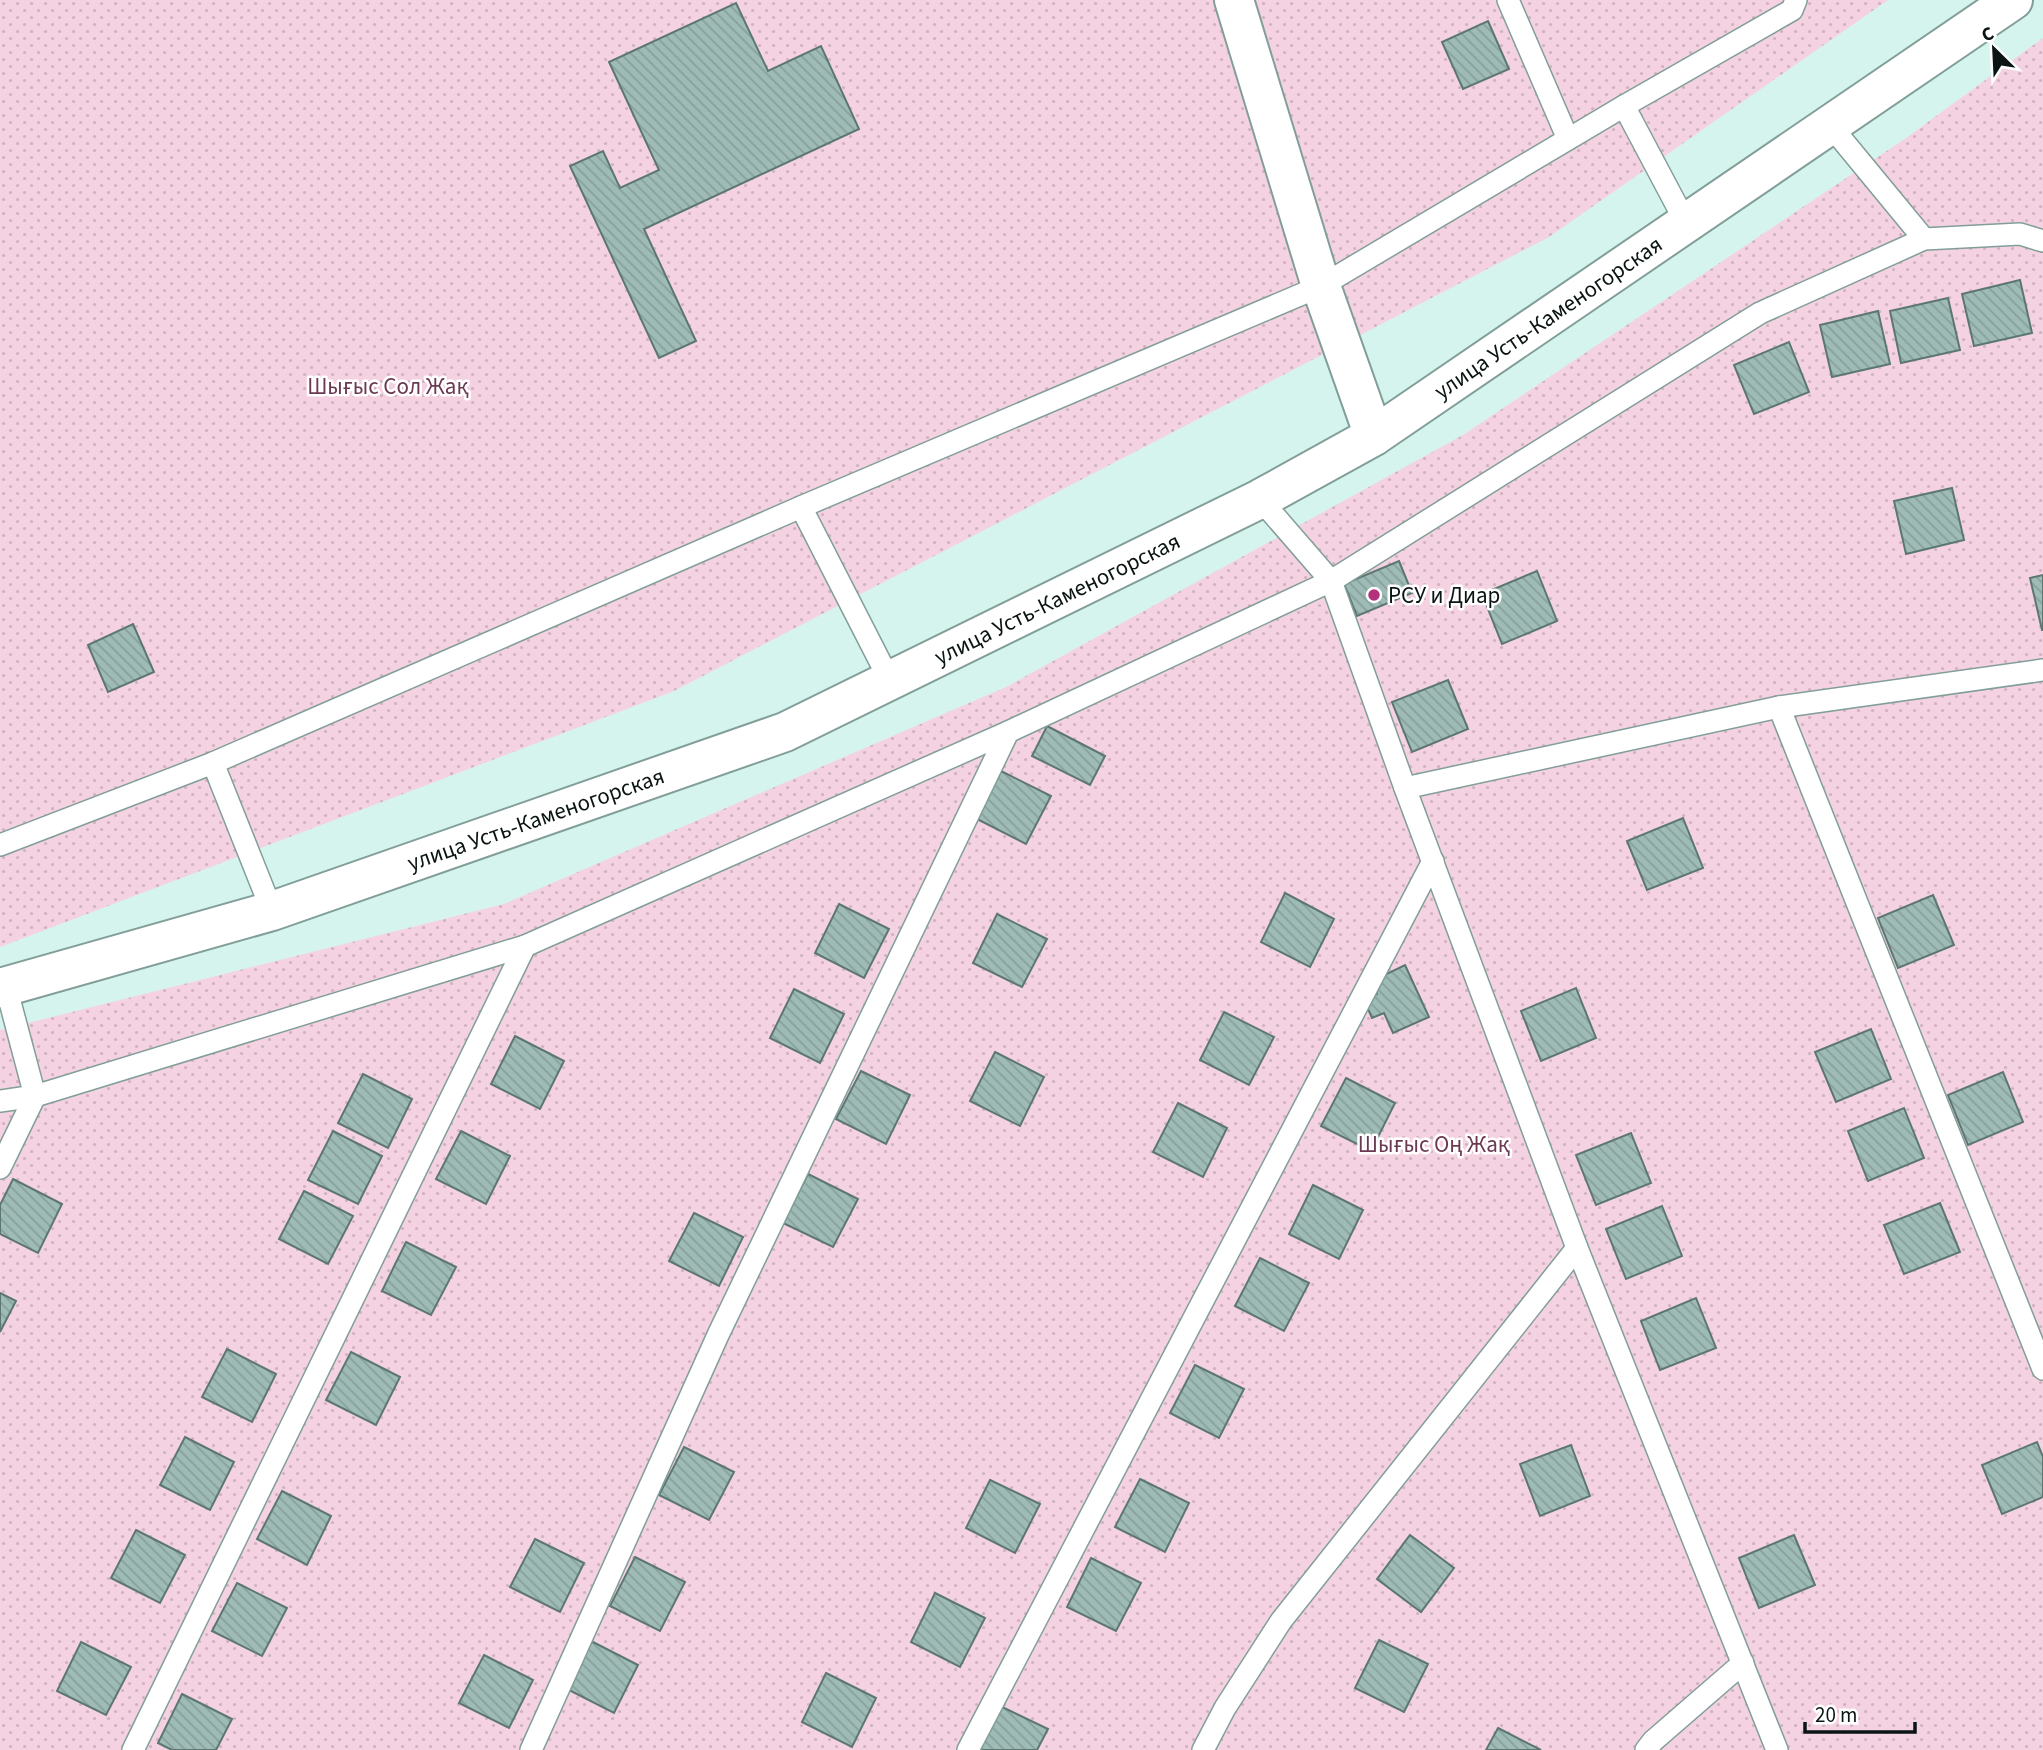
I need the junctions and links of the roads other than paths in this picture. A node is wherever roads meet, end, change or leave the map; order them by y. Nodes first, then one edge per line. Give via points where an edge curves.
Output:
1 (1234, 0) edge
2 (1508, 0) edge
3 (1796, 0) edge
4 (2013, 0) edge
5 (1624, 106) junction
6 (1830, 125) junction
7 (1568, 139) junction
8 (1686, 223) junction
9 (1924, 239) junction
10 (2043, 241) edge
11 (1321, 286) junction
12 (1374, 436) junction
13 (1260, 499) junction
14 (800, 506) junction
15 (1331, 581) junction
16 (2043, 670) edge
17 (890, 681) junction
18 (1779, 707) junction
19 (1008, 732) junction
20 (213, 763) junction
21 (1405, 788) junction
22 (0, 845) edge
23 (1433, 861) junction
24 (272, 912) junction
25 (525, 946) junction
26 (3, 987) edge
27 (34, 1096) junction
28 (0, 1101) edge
29 (0, 1168) edge
30 (1577, 1248) junction
31 (2043, 1370) edge
32 (1742, 1663) junction
33 (133, 1750) edge
34 (531, 1750) edge
35 (968, 1750) edge
36 (1203, 1750) edge
37 (1646, 1750) edge
38 (1777, 1750) edge

1 - 11 street
2 - 7 lane
3 - 5 lane via 1792,10
4 - 6 street, улица Усть-Каменогорская
5 - 7 lane
5 - 8 lane
6 - 8 street, улица Усть-Каменогорская
6 - 9 lane
7 - 11 lane
8 - 12 street, улица Усть-Каменогорская
9 - 10 lane via 2020,234
9 - 15 lane via 1760,313
11 - 12 street
11 - 14 lane
12 - 13 street, улица Усть-Каменогорская
13 - 15 lane
13 - 17 street, улица Усть-Каменогорская
14 - 17 lane
14 - 20 lane
15 - 19 lane
15 - 21 lane
16 - 18 lane
17 - 24 street, улица Усть-Каменогорская via 785,732
18 - 21 lane
18 - 31 lane
19 - 25 lane
19 - 34 lane via 718,1335
20 - 22 lane
20 - 24 lane
21 - 23 lane
23 - 30 lane
23 - 35 lane
24 - 26 street, улица Усть-Каменогорская
25 - 27 lane
25 - 33 lane
26 - 27 lane
27 - 28 lane
27 - 29 lane
30 - 32 lane
30 - 36 lane via 1280,1621
32 - 37 lane
32 - 38 lane

